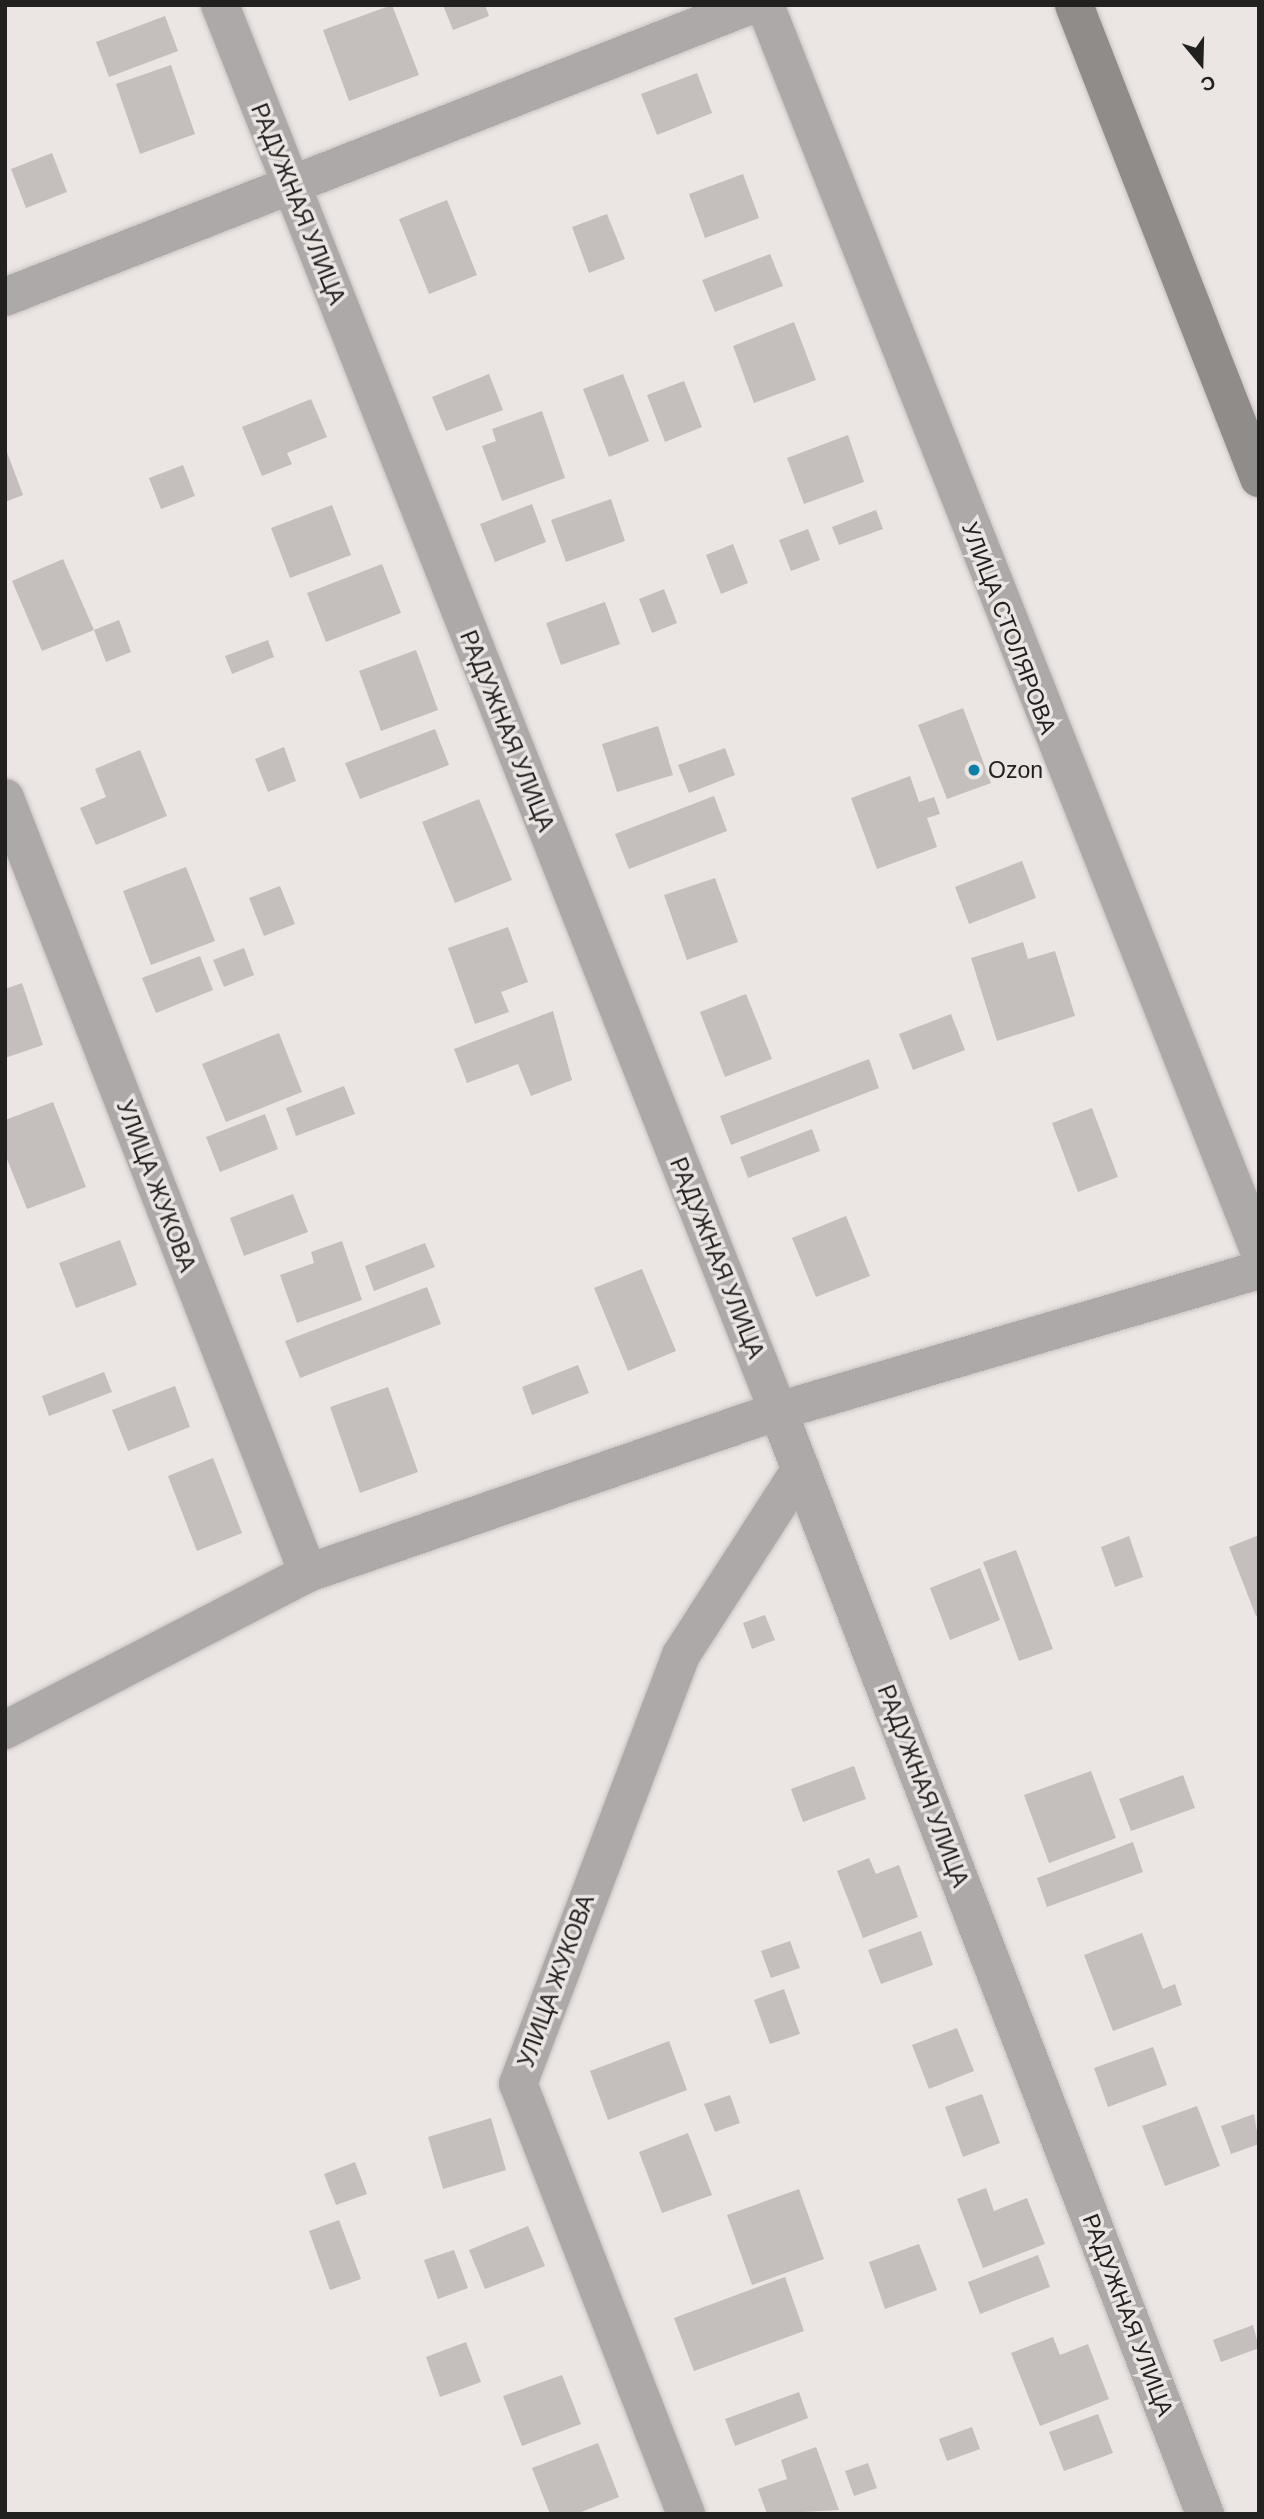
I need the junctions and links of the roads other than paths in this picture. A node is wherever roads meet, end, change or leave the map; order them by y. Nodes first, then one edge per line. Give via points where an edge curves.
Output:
1 (220, 5) edge
2 (751, 5) edge
3 (765, 5) edge
4 (1074, 5) edge
5 (290, 186) junction
6 (5, 297) edge
7 (1259, 478) edge
8 (5, 798) edge
9 (1259, 1250) edge
10 (1259, 1270) edge
11 (778, 1411) junction
12 (801, 1469) junction
13 (308, 1573) junction
14 (5, 1731) edge
15 (686, 2514) edge
16 (1205, 2514) edge

1 - 5 street, РАДУЖНАЯ УЛИЦА
2 - 5 street
3 - 9 street, УЛИЦА СТОЛЯРОВА
4 - 7 main road
5 - 6 street
5 - 11 street, РАДУЖНАЯ УЛИЦА
8 - 13 street, УЛИЦА ЖУКОВА
10 - 11 street
11 - 12 street, РАДУЖНАЯ УЛИЦА
11 - 13 street
12 - 15 street, УЛИЦА ЖУКОВА via 681,1655 518,2084
12 - 16 street, РАДУЖНАЯ УЛИЦА
13 - 14 street

